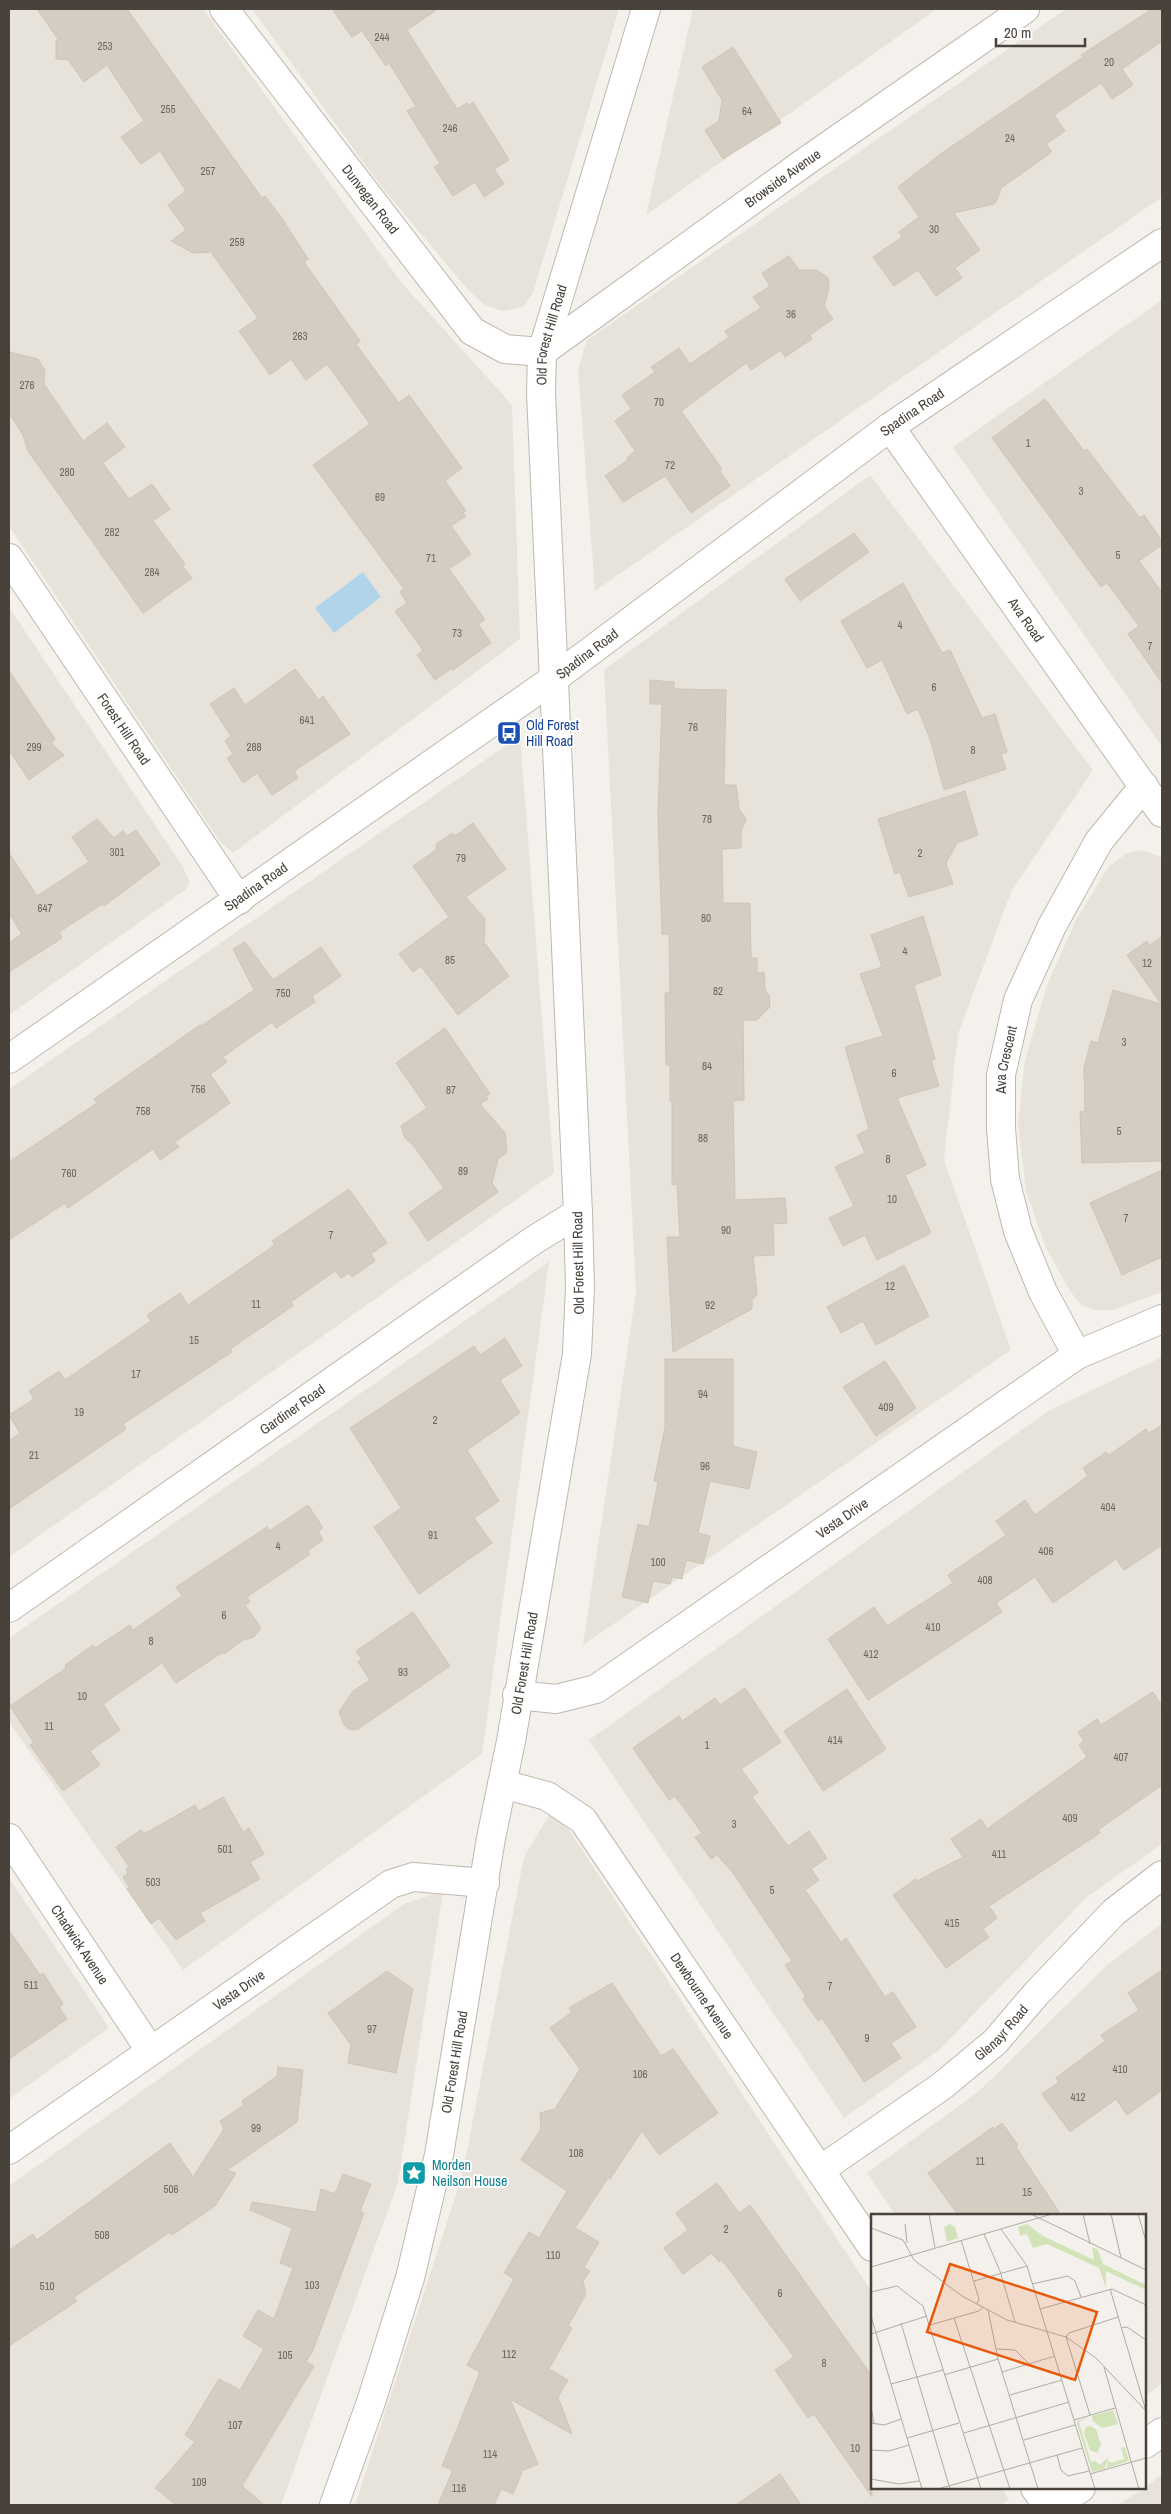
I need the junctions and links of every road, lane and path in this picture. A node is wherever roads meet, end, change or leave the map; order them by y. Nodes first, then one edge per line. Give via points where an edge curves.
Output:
1 (224, 9) edge
2 (646, 9) edge
3 (1025, 9) edge
4 (1162, 243) edge
5 (542, 352) junction
6 (890, 426) junction
7 (9, 558) edge
8 (552, 680) junction
9 (1144, 786) junction
10 (1162, 812) edge
11 (239, 900) junction
12 (9, 1059) edge
13 (578, 1213) junction
14 (1162, 1319) edge
15 (1077, 1355) junction
16 (9, 1608) edge
17 (517, 1695) junction
18 (502, 1784) junction
19 (9, 1838) edge
20 (1162, 1875) edge
21 (485, 1883) junction
22 (150, 2050) junction
23 (9, 2150) edge
24 (820, 2170) junction
25 (871, 2246) edge
26 (1162, 2432) edge
27 (1146, 2443) edge
28 (1036, 2489) edge
29 (1079, 2489) edge
30 (334, 2505) edge
31 (1047, 2505) edge
32 (1055, 2505) edge

1 - 5 street, Dunvegan Road via 472,330 505,348
2 - 5 street, Old Forest Hill Road
3 - 5 street, Browside Avenue via 802,164
4 - 6 street, Spadina Road
5 - 8 street, Old Forest Hill Road
6 - 8 street, Spadina Road
6 - 9 street, Ava Road
7 - 11 street, Forest Hill Road
8 - 11 street, Spadina Road
8 - 13 street, Old Forest Hill Road
9 - 10 street, Ava Road
9 - 15 street, Ava Crescent via 1099,841 1052,926 1018,1000 1001,1076 1005,1179 1018,1231 1043,1292
11 - 12 street, Spadina Road
13 - 16 street, Gardiner Road via 526,1246
13 - 17 street, Old Forest Hill Road via 580,1287 577,1354
14 - 15 street, Vesta Drive
15 - 17 street, Vesta Drive via 596,1689 556,1699
17 - 18 street, Old Forest Hill Road
18 - 21 street, Old Forest Hill Road
18 - 24 street, Dewbourne Avenue via 547,1796 583,1820
19 - 22 street, Chadwick Avenue
20 - 24 street, Glenayr Road via 1114,1912 995,2042 942,2086
21 - 22 street, Vesta Drive via 413,1877 391,1884
21 - 30 street, Old Forest Hill Road via 439,2155 410,2278
22 - 23 street, Vesta Drive
24 - 25 street, Dewbourne Avenue
26 - 27 street
28 - 31 street
29 - 32 street

